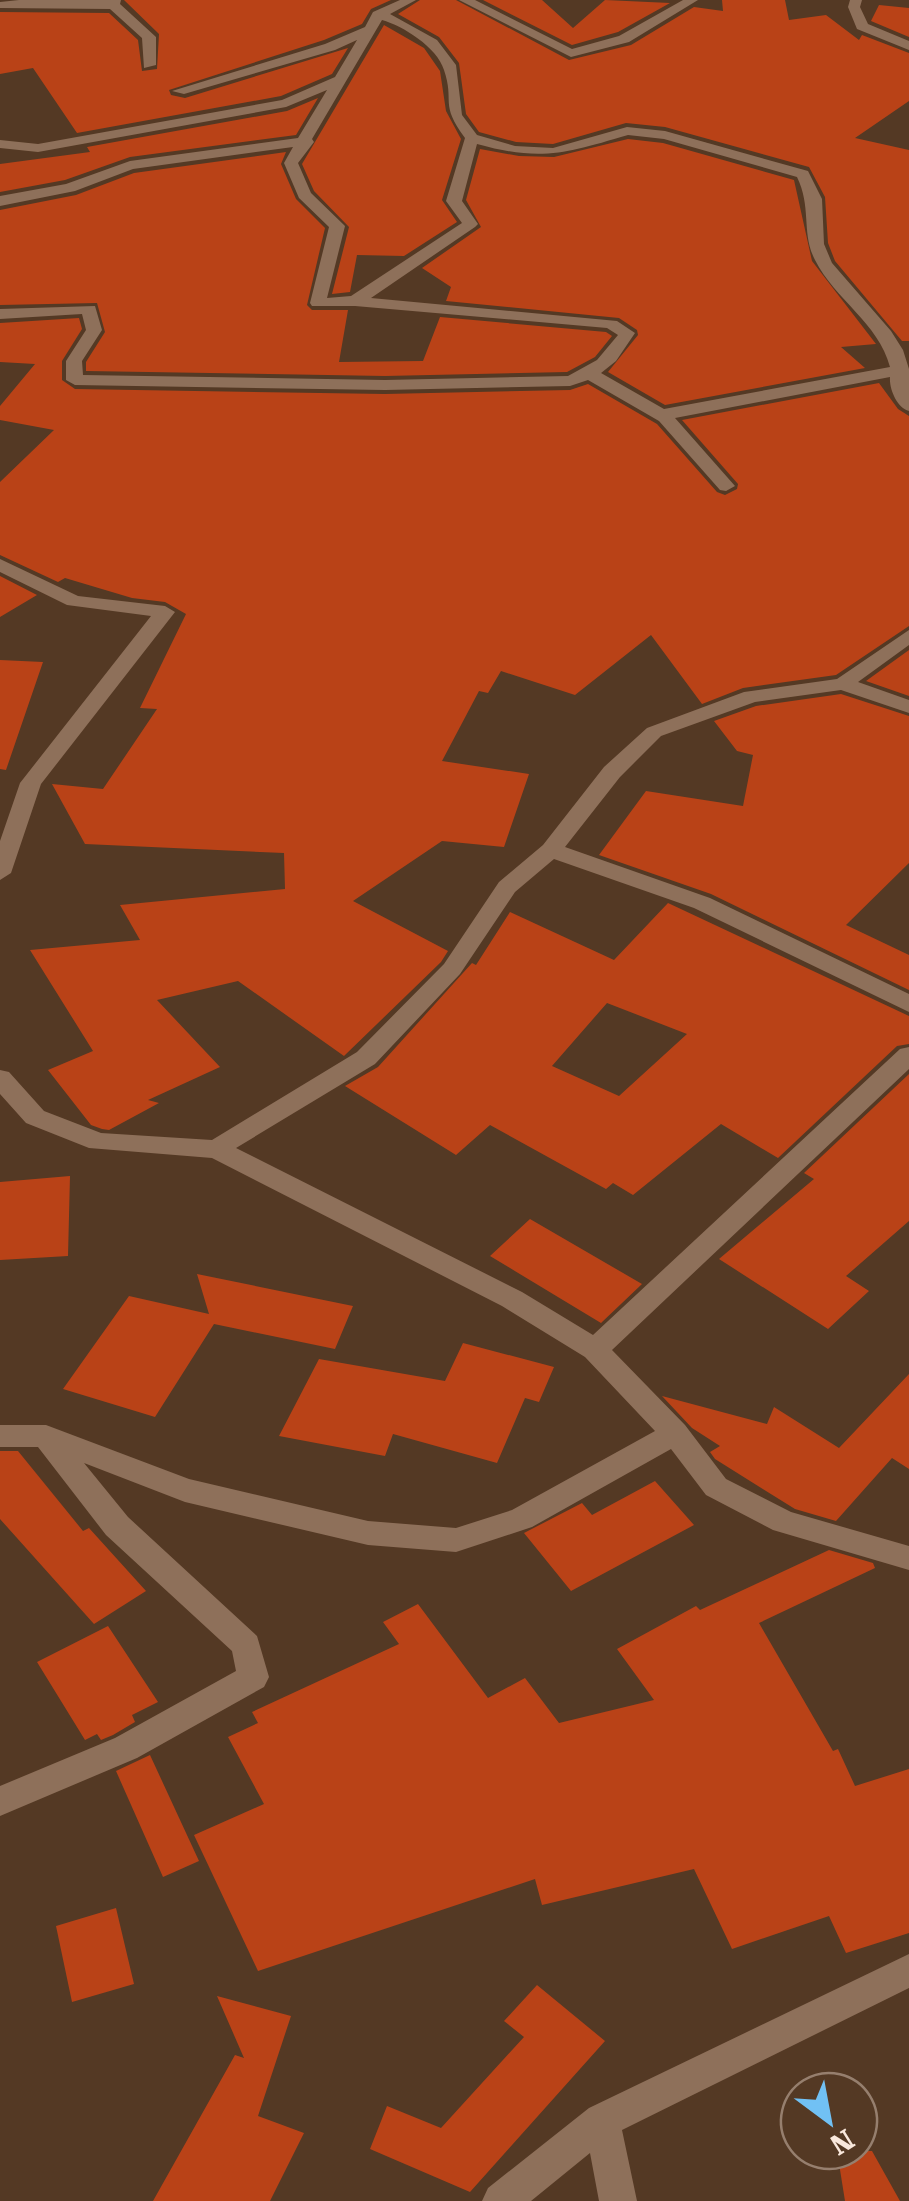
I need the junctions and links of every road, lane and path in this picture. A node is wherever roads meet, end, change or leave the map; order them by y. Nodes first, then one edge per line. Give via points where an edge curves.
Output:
1 (410, 0) edge
2 (465, 0) edge
3 (692, 0) edge
4 (856, 0) edge
5 (114, 3) edge
6 (3, 5) dead end
7 (378, 14) junction
8 (368, 30) junction
9 (909, 46) edge
10 (148, 65) dead end
11 (339, 80) junction
12 (179, 91) dead end
13 (472, 138) junction
14 (307, 142) junction
15 (0, 144) edge
16 (0, 201) edge
17 (355, 301) junction
18 (0, 314) edge
19 (901, 370) junction
20 (592, 374) junction
21 (909, 406) edge
22 (662, 414) junction
23 (726, 486) dead end
24 (0, 564) edge
25 (909, 636) edge
26 (843, 684) junction
27 (909, 707) edge
28 (551, 850) junction
29 (0, 873) edge
30 (909, 1004) edge
31 (909, 1055) edge
32 (0, 1078) edge
33 (216, 1149) junction
34 (596, 1350) junction
35 (674, 1433) junction
36 (0, 1436) edge
37 (46, 1436) junction
38 (909, 1558) edge
39 (0, 1801) edge
40 (909, 1970) edge
41 (602, 2121) junction
42 (500, 2201) edge
43 (618, 2201) edge

1 - 7 street
2 - 3 street via 571,53 624,39
4 - 9 street via 862,26
5 - 6 street
5 - 10 street via 149,37
7 - 8 street
7 - 13 street via 432,43 451,68 456,116
8 - 11 street
8 - 12 street
11 - 14 street
11 - 15 street via 286,102 235,112 38,148
13 - 17 street via 454,201 470,224
13 - 19 street via 554,152 627,132 665,135 803,174 816,204 812,237 827,268 885,332
14 - 16 street via 130,165 70,188
14 - 17 street via 292,162 304,195 337,226 318,302
17 - 20 street via 580,320 627,333
18 - 20 street via 89,309 94,330 74,360 75,380 384,385
19 - 21 street via 898,386
19 - 22 street
20 - 22 street
22 - 23 street
24 - 29 street via 74,601 165,612 31,783
25 - 26 street
26 - 27 street
26 - 28 street via 751,696 654,732 612,772
28 - 30 street via 702,904
28 - 33 street via 507,887 452,969 366,1058
31 - 34 street
32 - 33 street via 35,1117 98,1142
33 - 34 street via 512,1299
34 - 35 street
35 - 37 street via 522,1520 456,1540 368,1533 184,1490
35 - 38 street via 716,1487 783,1522
36 - 37 street
37 - 39 street via 117,1526 246,1645 252,1676 126,1748
40 - 41 street
41 - 42 street
41 - 43 street

